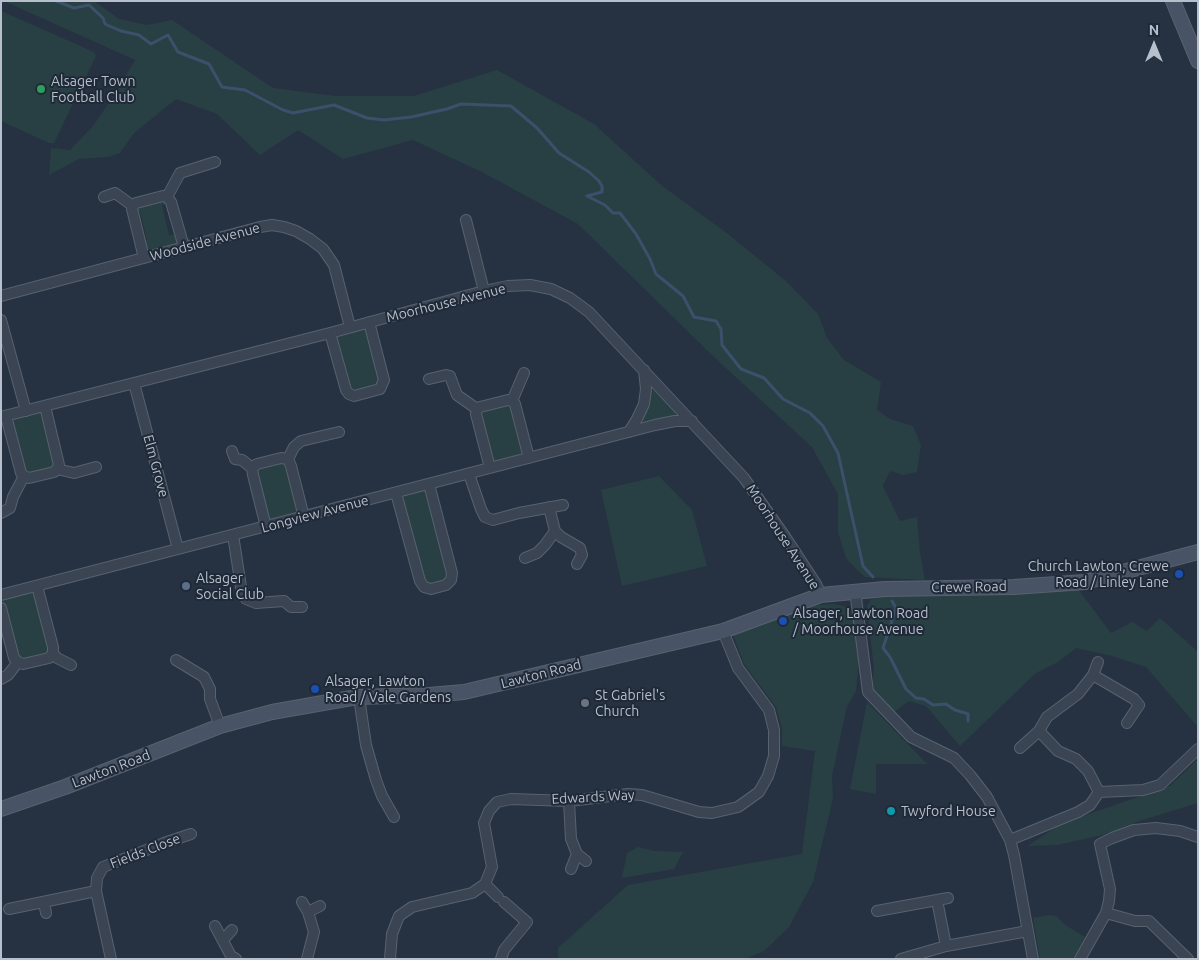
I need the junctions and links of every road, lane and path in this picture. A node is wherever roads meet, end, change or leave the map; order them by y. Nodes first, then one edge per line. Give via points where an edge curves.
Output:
1 (1173, 1) edge
2 (1198, 61) edge
3 (215, 162) dead end
4 (104, 197) dead end
5 (167, 197) junction
6 (133, 206) junction
7 (466, 220) dead end
8 (184, 247) junction
9 (144, 258) junction
10 (484, 291) junction
11 (1, 296) edge
12 (1, 320) edge
13 (369, 322) junction
14 (350, 327) junction
15 (330, 333) junction
16 (644, 370) junction
17 (524, 373) dead end
18 (429, 379) dead end
19 (134, 383) junction
20 (512, 401) junction
21 (45, 406) junction
22 (477, 409) junction
23 (26, 411) junction
24 (4, 416) edge
25 (692, 421) junction
26 (340, 432) dead end
27 (628, 432) junction
28 (232, 451) dead end
29 (529, 458) junction
30 (288, 459) junction
31 (96, 467) dead end
32 (252, 468) junction
33 (490, 468) junction
34 (57, 469) junction
35 (469, 474) junction
36 (24, 476) junction
37 (429, 484) junction
38 (396, 493) junction
39 (563, 505) dead end
40 (549, 507) junction
41 (1, 513) edge
42 (304, 517) junction
43 (266, 527) junction
44 (555, 531) junction
45 (233, 535) junction
46 (178, 549) junction
47 (1198, 552) edge
48 (525, 558) dead end
49 (577, 564) dead end
50 (37, 586) junction
51 (856, 590) junction
52 (821, 594) junction
53 (1, 596) edge
54 (302, 607) dead end
55 (1, 608) edge
56 (723, 631) junction
57 (52, 653) junction
58 (176, 660) dead end
59 (18, 662) junction
60 (1098, 662) dead end
61 (71, 665) dead end
62 (1094, 676) junction
63 (1, 679) edge
64 (359, 697) junction
65 (1127, 723) dead end
66 (220, 726) junction
67 (1039, 731) junction
68 (1020, 748) dead end
69 (1198, 749) edge
70 (1099, 792) junction
71 (569, 800) junction
72 (1, 809) edge
73 (394, 818) dead end
74 (191, 834) dead end
75 (1198, 837) edge
76 (1010, 840) junction
77 (578, 854) junction
78 (586, 861) dead end
79 (570, 869) dead end
80 (485, 884) junction
81 (96, 891) junction
82 (948, 898) dead end
83 (937, 900) junction
84 (44, 902) junction
85 (302, 902) dead end
86 (320, 906) dead end
87 (9, 909) dead end
88 (877, 911) dead end
89 (308, 912) junction
90 (46, 913) dead end
91 (1106, 913) junction
92 (215, 926) dead end
93 (232, 930) dead end
94 (1028, 931) junction
95 (223, 940) junction
96 (946, 946) junction
97 (1198, 953) edge
98 (232, 958) edge
99 (111, 959) edge
100 (306, 959) edge
101 (390, 959) edge
102 (501, 959) edge
103 (901, 959) edge
104 (1033, 959) edge
105 (1080, 959) edge
106 (1190, 959) edge

1 - 2 main road
3 - 5 street via 180,173
4 - 6 street via 115,194
5 - 6 street
5 - 8 street
6 - 9 street
7 - 10 street
8 - 9 street, Woodside Avenue
8 - 14 street, Woodside Avenue via 260,227 284,227 296,231 323,248 334,265
9 - 11 street, Woodside Avenue
10 - 13 street, Moorhouse Avenue
10 - 16 street, Moorhouse Avenue via 530,285 551,289 570,298 589,312
12 - 23 street
13 - 14 street, Moorhouse Avenue
13 - 15 street via 384,380 380,389 354,396 349,394
14 - 15 street, Moorhouse Avenue
15 - 19 street, Moorhouse Avenue
16 - 25 street, Moorhouse Avenue
16 - 27 street via 644,404
17 - 20 street
18 - 22 street via 446,374 450,376 457,395
19 - 21 street, Moorhouse Avenue
19 - 46 street, Elm Grove
20 - 22 street
20 - 29 street
21 - 23 street, Moorhouse Avenue
21 - 34 street via 59,465
22 - 33 street
23 - 24 street, Moorhouse Avenue
24 - 36 street
25 - 27 street, Longview Avenue
25 - 52 street, Moorhouse Avenue via 744,478
26 - 30 street via 300,441
27 - 29 street, Longview Avenue
28 - 32 street via 235,459
29 - 33 street, Longview Avenue
30 - 32 street via 257,464
30 - 42 street
31 - 34 street via 74,473
32 - 43 street
33 - 35 street, Longview Avenue
34 - 36 street via 29,478
35 - 37 street, Longview Avenue
35 - 40 street via 485,517 493,520
36 - 41 street via 10,508
37 - 38 street, Longview Avenue
37 - 38 street via 452,573 446,585 424,588 420,581
38 - 42 street, Longview Avenue
39 - 40 street
40 - 44 street
42 - 43 street, Longview Avenue
43 - 45 street, Longview Avenue
44 - 48 street via 537,553
44 - 49 street via 580,548 582,555
45 - 46 street, Longview Avenue
45 - 54 street via 241,587 246,599 256,603 284,601 291,607
46 - 50 street, Longview Avenue
47 - 51 main road, Crewe Road via 1085,582 1014,587
50 - 53 street, Longview Avenue
50 - 57 street
51 - 52 main road, Lawton Road
51 - 76 street via 868,692 911,737 954,758 986,797
52 - 56 main road, Lawton Road
55 - 59 street via 14,658
56 - 64 main road, Lawton Road via 464,692
56 - 71 street, Edwards Way via 738,668 769,710 774,730 774,756 759,792 738,807 712,813 642,795
57 - 59 street via 49,658
57 - 61 street
58 - 66 street via 204,677
59 - 63 street via 8,676
60 - 62 street
62 - 65 street via 1139,705
62 - 67 street via 1078,694 1046,717
64 - 66 main road, Lawton Road via 272,712
64 - 73 street via 366,745 376,780
66 - 72 main road, Lawton Road
67 - 68 street
67 - 70 street via 1058,751 1076,759 1088,771
69 - 70 street via 1160,785 1143,790
70 - 76 street via 1090,805 1078,812
71 - 77 street via 571,839
71 - 80 street, Edwards Way via 511,799 497,802 484,823 492,867
74 - 81 street, Fields Close via 102,867
75 - 91 street via 1180,830 1156,828 1134,830 1095,846 1110,889
76 - 94 street
77 - 78 street
77 - 79 street
80 - 101 street via 472,893 412,907 399,916 392,934
80 - 102 street via 527,922 504,950
81 - 84 street
81 - 99 street, Fields Close
82 - 83 street
83 - 88 street
83 - 96 street
84 - 87 street
84 - 90 street
85 - 89 street
86 - 89 street
89 - 100 street via 314,932
91 - 105 street
91 - 106 street via 1135,921 1149,921
92 - 95 street
93 - 95 street
94 - 96 street
94 - 104 street
95 - 98 street
96 - 103 street
97 - 106 street

